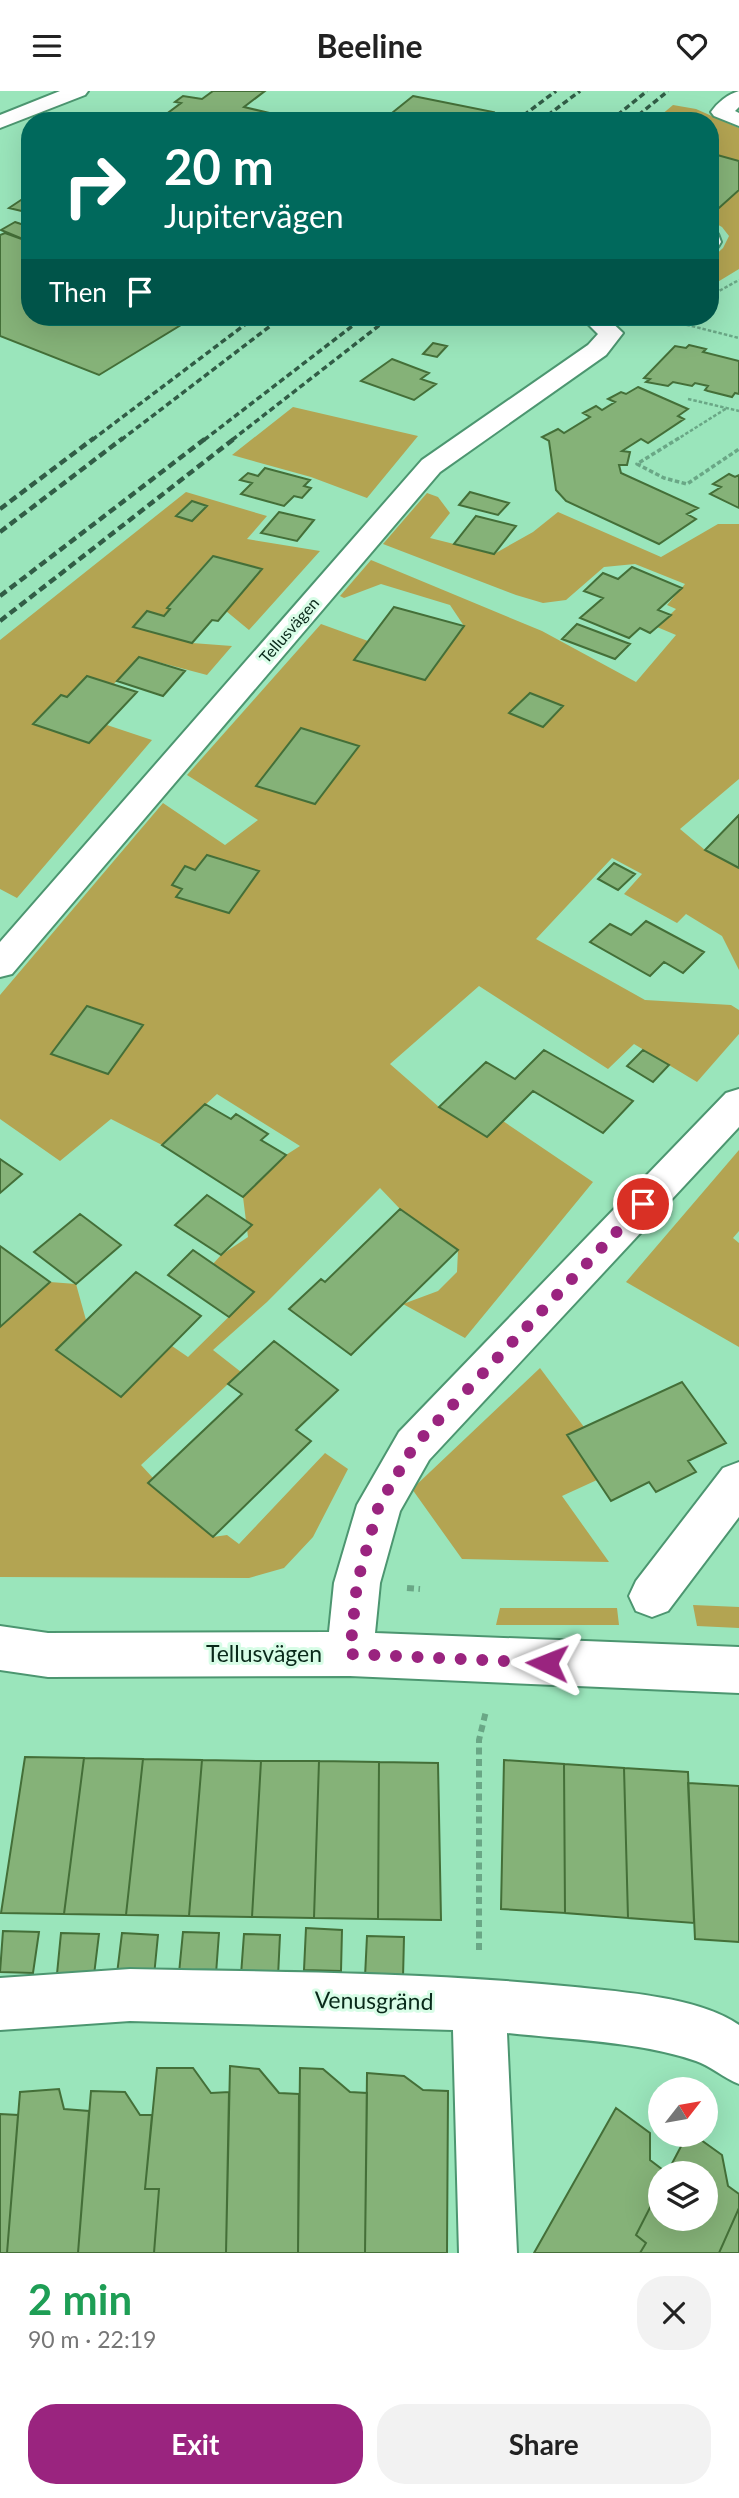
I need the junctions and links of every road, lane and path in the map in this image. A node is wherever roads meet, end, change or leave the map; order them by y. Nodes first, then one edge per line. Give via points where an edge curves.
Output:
1 (78, 91) edge
2 (739, 97) edge
3 (25, 112) edge
4 (21, 114) edge
5 (730, 116) edge
6 (0, 122) edge
7 (739, 280) edge
8 (719, 291) edge
9 (607, 326) edge
10 (692, 326) edge
11 (739, 338) edge
12 (688, 399) dead end
13 (727, 408) junction
14 (739, 411) edge
15 (739, 449) edge
16 (0, 965) edge
17 (739, 1103) edge
18 (739, 1482) edge
19 (652, 1596) dead end
20 (0, 1648) edge
21 (350, 1654) junction
22 (739, 1670) edge
23 (487, 1708) dead end
24 (0, 2004) edge
25 (479, 2004) junction
26 (739, 2057) edge
27 (488, 2253) edge

1 - 3 street
2 - 5 street
4 - 6 street
7 - 8 path
9 - 16 street, Tellusvägen via 597,350 572,370 431,466
10 - 11 path
12 - 13 path
13 - 14 path
13 - 15 path via 637,464 687,484
17 - 21 street via 414,1446 379,1505 357,1583
18 - 19 street
20 - 21 street, Tellusvägen via 48,1655
21 - 22 street, Tellusvägen
23 - 25 path via 479,1740
24 - 25 street, Venusgränd via 130,1995
25 - 26 street, Venusgränd via 646,2021 712,2038
25 - 27 street

